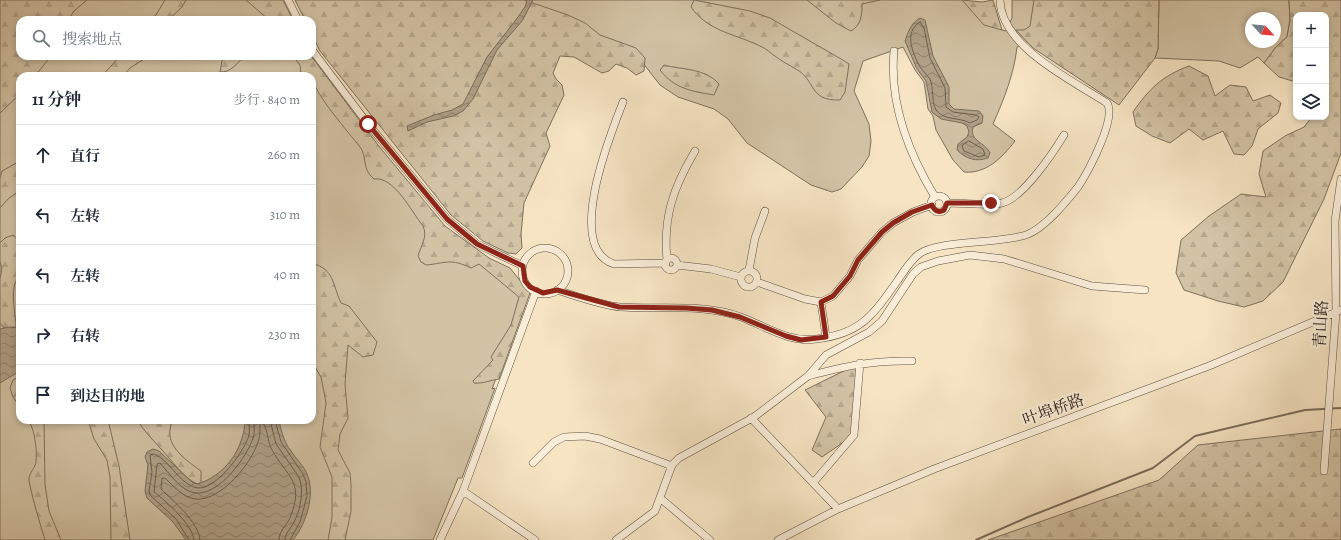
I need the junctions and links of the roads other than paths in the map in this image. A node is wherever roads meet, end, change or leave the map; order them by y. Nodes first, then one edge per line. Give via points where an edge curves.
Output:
1 (288, 0) edge
2 (1000, 0) edge
3 (296, 16) edge
4 (894, 51) dead end
5 (316, 55) edge
6 (624, 102) dead end
7 (1064, 135) dead end
8 (696, 151) dead end
9 (1341, 179) edge
10 (935, 197) junction
11 (947, 203) junction
12 (932, 205) junction
13 (766, 211) dead end
14 (666, 262) junction
15 (523, 266) junction
16 (749, 270) junction
17 (741, 277) junction
18 (757, 282) junction
19 (557, 290) junction
20 (1145, 290) dead end
21 (536, 291) junction
22 (821, 302) junction
23 (1338, 311) edge
24 (826, 337) junction
25 (912, 361) dead end
26 (860, 363) junction
27 (808, 376) junction
28 (752, 418) junction
29 (533, 463) dead end
30 (672, 466) junction
31 (1324, 471) dead end
32 (813, 483) junction
33 (463, 491) junction
34 (660, 498) junction
35 (838, 509) junction
36 (440, 540) edge
37 (534, 540) edge
38 (616, 540) edge
39 (710, 540) edge
40 (778, 540) edge

1 - 3 street
2 - 24 street via 1000,7 1009,29 1028,52 1107,102 1110,107 1109,120 1097,152 1078,185 1040,227 1028,235 1004,241 935,247 920,254 907,266 876,312 863,323 845,332
4 - 10 street via 892,71 900,118 910,149
5 - 15 street via 368,124 447,219 477,244
6 - 14 street via 610,136 593,198 592,233 604,259 614,264
7 - 11 street via 1044,164 1009,201
8 - 14 street via 680,177 672,197 668,217
9 - 23 street, 青山路 via 1335,221
10 - 11 street via 943,197
10 - 12 street
11 - 12 street via 942,211 937,211
12 - 22 street via 912,212 882,232 858,260 842,286 833,296
13 - 16 street via 755,238
14 - 17 street via 666,267 672,270 677,266 710,269
15 - 19 street via 526,259 538,249 546,248 560,253 568,272 566,280
15 - 21 street via 525,281
16 - 17 street
16 - 18 street via 756,274
17 - 18 street via 742,282 748,287
18 - 22 street via 805,300
19 - 21 street via 543,293
19 - 24 street via 619,307 712,310 740,317 801,340
20 - 27 street via 1092,286 1004,259 970,255 938,261 921,267 913,274 882,320 869,332 826,355
21 - 33 street
22 - 24 street
23 - 31 street, 青山路
23 - 35 street, 叶埠桥路 via 1209,366 934,469
25 - 26 street
26 - 27 street
26 - 32 street via 854,434
27 - 28 street
28 - 30 street via 679,458
28 - 32 street
29 - 30 street via 554,442 572,435 600,439
30 - 34 street
32 - 35 street
33 - 36 street
33 - 37 street
34 - 38 street via 651,515
34 - 39 street
35 - 40 street, 叶埠桥路

